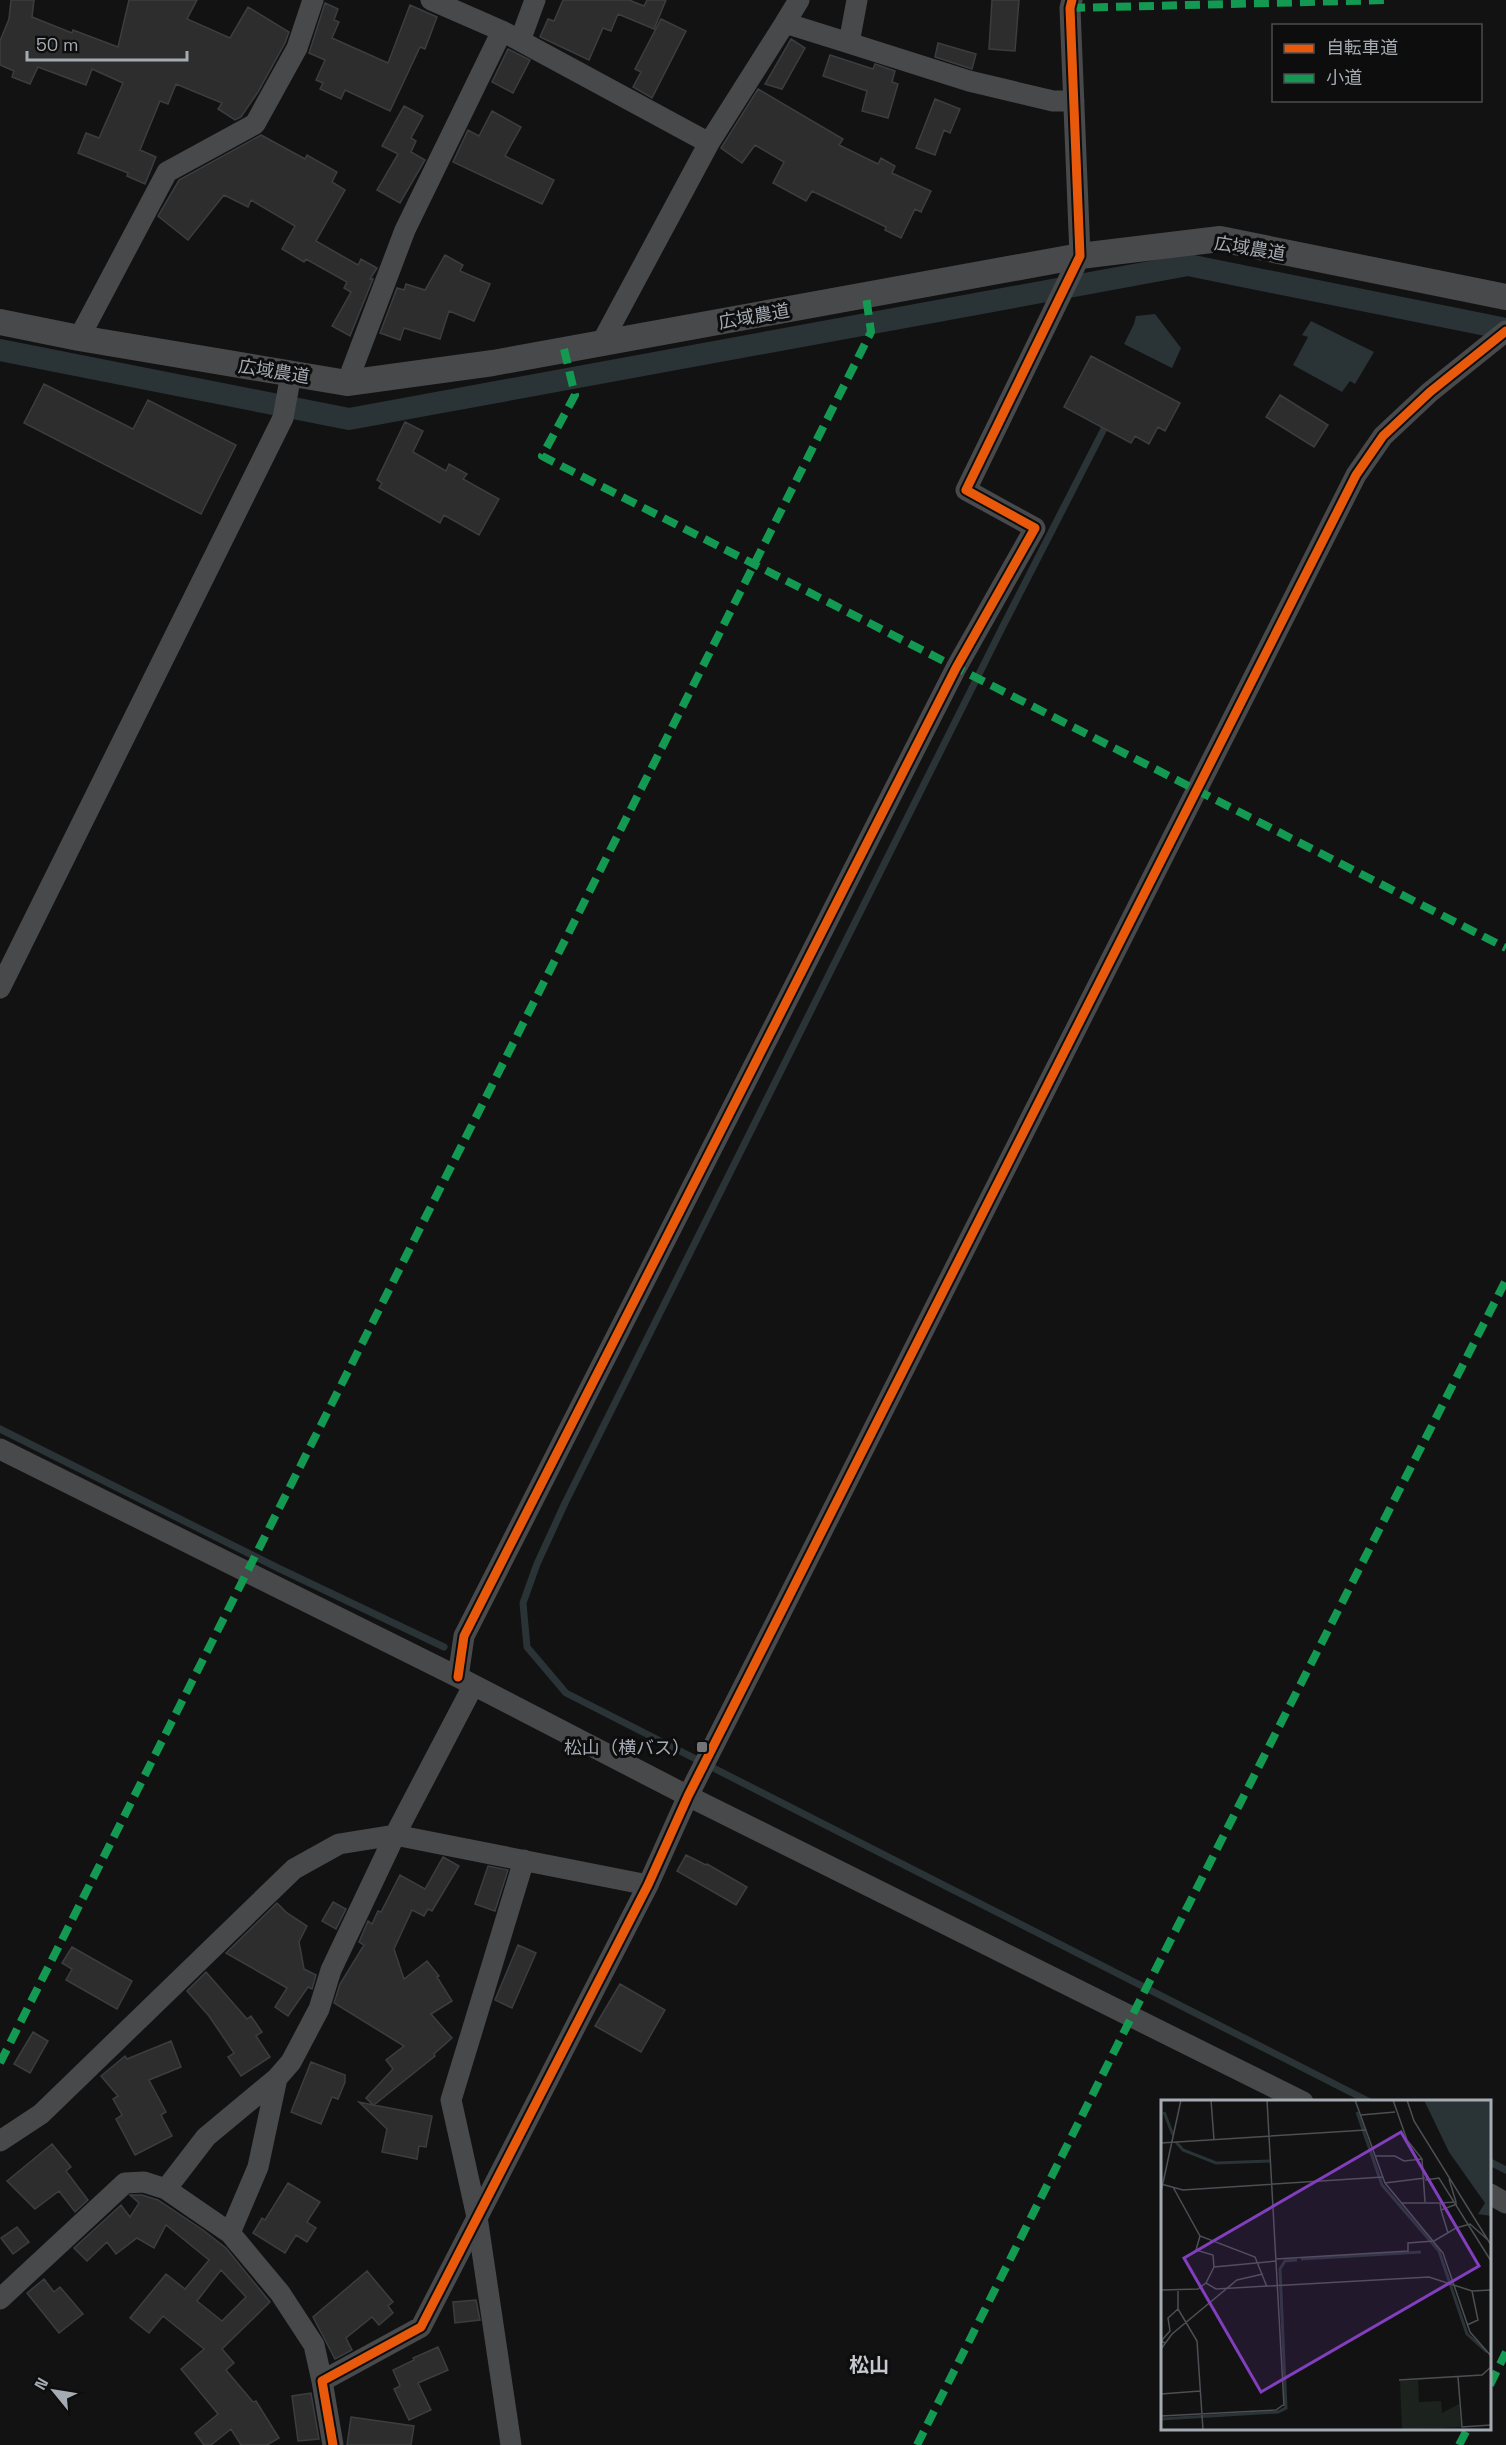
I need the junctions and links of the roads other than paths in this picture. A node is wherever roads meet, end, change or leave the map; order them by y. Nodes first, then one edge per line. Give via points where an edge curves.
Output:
1 (313, 0) edge
2 (431, 0) edge
3 (535, 0) edge
4 (799, 0) edge
5 (857, 0) edge
6 (1072, 0) edge
7 (785, 23) junction
8 (511, 36) junction
9 (849, 43) junction
10 (1074, 101) junction
11 (709, 143) junction
12 (1080, 256) junction
13 (1506, 297) edge
14 (0, 322) edge
15 (1506, 332) edge
16 (80, 338) junction
17 (602, 342) junction
18 (291, 374) junction
19 (347, 383) junction
20 (0, 988) edge
21 (0, 1449) edge
22 (466, 1682) junction
23 (688, 1796) junction
24 (395, 1835) junction
25 (524, 1860) junction
26 (648, 1885) junction
27 (277, 2078) junction
28 (1299, 2100) edge
29 (0, 2141) edge
30 (166, 2189) junction
31 (1491, 2195) edge
32 (1506, 2203) edge
33 (477, 2217) junction
34 (230, 2233) junction
35 (0, 2299) edge
36 (322, 2381) junction
37 (333, 2445) edge
38 (511, 2445) edge

1 - 16 street via 297,48 255,124 167,172
2 - 8 street
3 - 8 street
4 - 7 street
5 - 9 street
6 - 10 street
7 - 9 street
7 - 11 street
8 - 11 street
8 - 19 street via 405,230
9 - 10 street via 969,81 1053,101
10 - 12 street
11 - 17 street
12 - 13 street, 広域農道 via 1220,239
12 - 17 street, 広域農道
12 - 22 street via 966,490 1035,528 956,668 464,1636
14 - 16 street, 広域農道
15 - 23 street via 1430,392 1391,429 1356,475
16 - 18 street, 広域農道
17 - 19 street, 広域農道 via 493,363
18 - 19 street, 広域農道
18 - 20 street via 283,418
21 - 22 street
22 - 23 street
22 - 24 street
23 - 26 street
23 - 28 street
24 - 25 street
24 - 27 street via 331,1970 319,2009 291,2062
24 - 29 street via 339,1844 294,1869 41,2114
25 - 26 street
25 - 33 street via 450,2100
26 - 33 street
27 - 30 street via 206,2137
27 - 34 street via 258,2167
30 - 34 street
30 - 35 street via 144,2182 125,2183
31 - 32 street
33 - 36 street via 421,2327
33 - 38 street
34 - 36 street via 280,2293 314,2345
36 - 37 street

